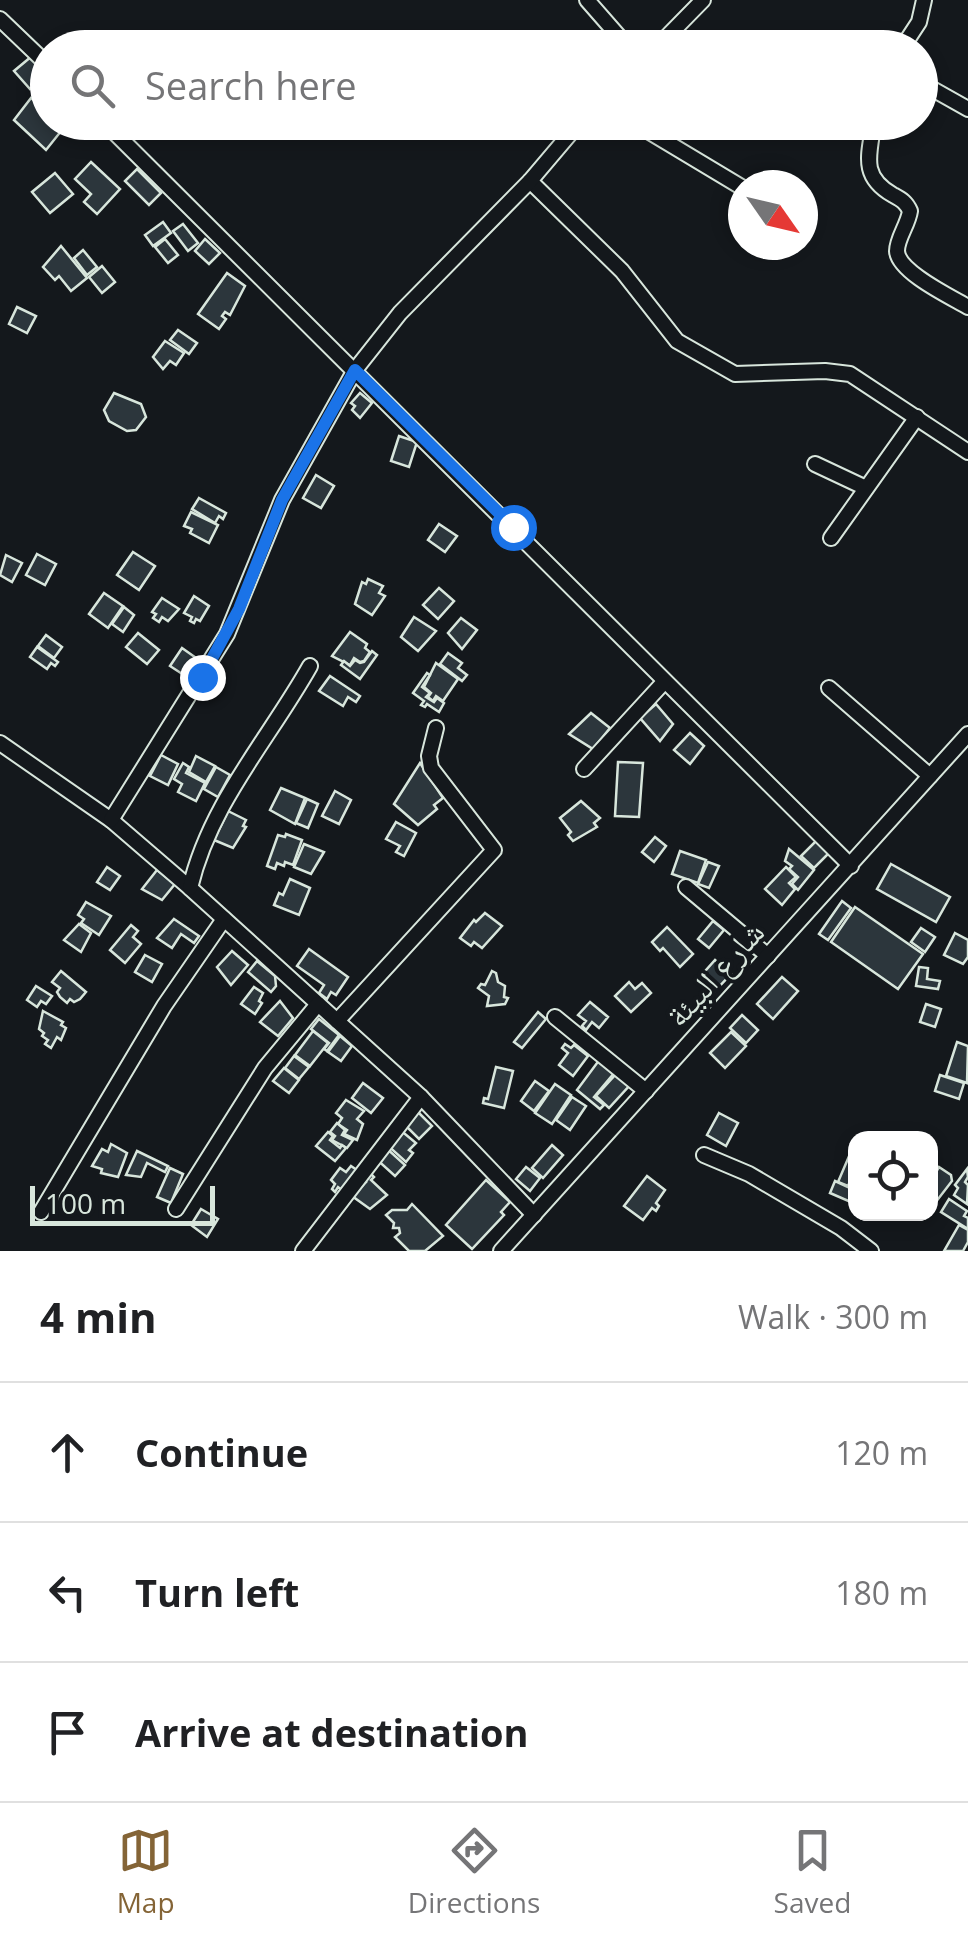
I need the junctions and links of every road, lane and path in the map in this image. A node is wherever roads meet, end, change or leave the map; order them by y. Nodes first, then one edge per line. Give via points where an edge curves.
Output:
1 (587, 0) edge
2 (703, 0) edge
3 (924, 0) edge
4 (0, 19) edge
5 (613, 30) edge
6 (674, 30) edge
7 (914, 30) edge
8 (30, 48) edge
9 (938, 92) edge
10 (968, 109) edge
11 (122, 140) edge
12 (565, 140) edge
13 (662, 140) edge
14 (871, 140) edge
15 (728, 179) edge
16 (530, 181) junction
17 (968, 307) edge
18 (355, 370) junction
19 (917, 417) junction
20 (968, 452) edge
21 (815, 464) dead end
22 (866, 488) junction
23 (831, 538) dead end
24 (310, 666) dead end
25 (664, 682) junction
26 (830, 688) dead end
27 (436, 728) dead end
28 (968, 734) edge
29 (0, 743) edge
30 (584, 770) dead end
31 (930, 776) junction
32 (111, 820) junction
33 (850, 866) junction
34 (686, 887) dead end
35 (190, 888) junction
36 (224, 919) junction
37 (768, 956) junction
38 (318, 1004) junction
39 (555, 1017) dead end
40 (337, 1021) junction
41 (646, 1090) junction
42 (421, 1097) junction
43 (704, 1155) dead end
44 (176, 1209) dead end
45 (41, 1212) dead end
46 (534, 1215) junction
47 (303, 1251) edge
48 (502, 1251) edge
49 (871, 1251) edge

1 - 5 street
2 - 6 street
3 - 7 street
4 - 8 street
9 - 10 street
11 - 18 street
12 - 16 street
13 - 15 street
14 - 17 street via 871,177 910,211 900,259
16 - 18 street via 400,313
16 - 19 street via 622,271 678,340 735,374 850,374
18 - 25 street
18 - 32 street via 282,500 227,634
19 - 20 street
19 - 22 street
21 - 22 street
22 - 23 street
24 - 35 street via 228,795
25 - 30 street
25 - 33 street
26 - 31 street
27 - 40 street via 431,768 494,850
28 - 31 street, شارع البيئة
29 - 32 street
31 - 33 street, شارع البيئة
32 - 35 street
33 - 37 street, شارع البيئة
34 - 37 street
35 - 36 street
36 - 38 street
36 - 45 street
37 - 41 street, شارع البيئة
38 - 40 street
38 - 44 street via 266,1068
39 - 41 street
40 - 42 street
41 - 46 street, شارع البيئة
42 - 46 street
42 - 47 street
43 - 49 street via 749,1174
46 - 48 street, شارع البيئة

